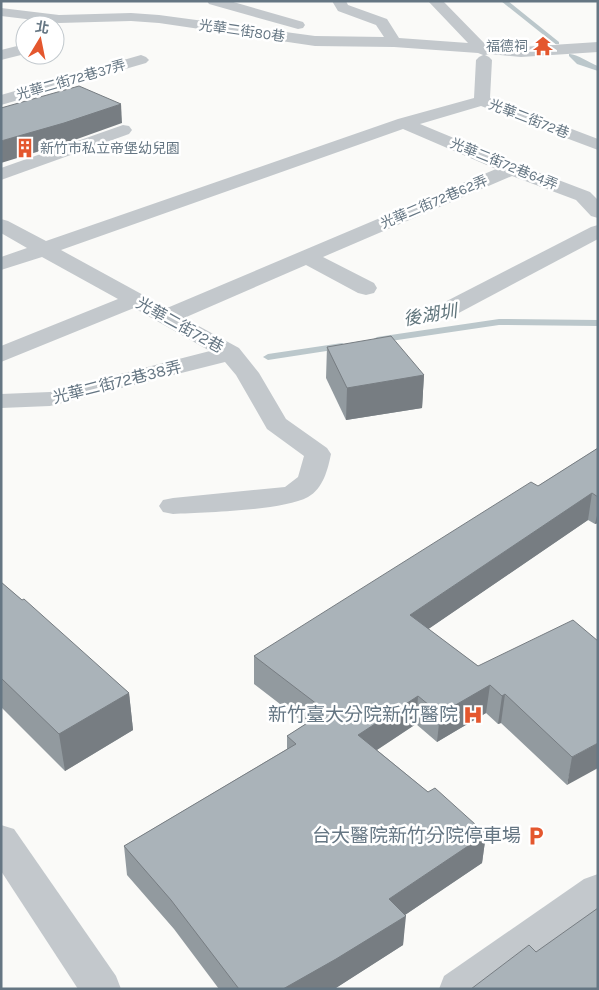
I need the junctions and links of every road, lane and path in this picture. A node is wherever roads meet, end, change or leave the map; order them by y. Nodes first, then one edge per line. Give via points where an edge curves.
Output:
1 (214, 1) edge
2 (339, 1) edge
3 (435, 1) edge
4 (71, 4) dead end
5 (1, 12) edge
6 (18, 15) edge
7 (36, 15) edge
8 (65, 19) edge
9 (350, 40) junction
10 (394, 42) junction
11 (598, 47) edge
12 (15, 52) edge
13 (1, 55) edge
14 (484, 55) junction
15 (141, 60) dead end
16 (1, 100) edge
17 (482, 101) junction
18 (404, 124) junction
19 (598, 128) edge
20 (123, 130) dead end
21 (576, 137) junction
22 (598, 145) edge
23 (512, 169) junction
24 (1, 174) edge
25 (598, 212) edge
26 (1, 225) edge
27 (598, 231) edge
28 (44, 249) junction
29 (307, 257) junction
30 (1, 264) edge
31 (366, 288) dead end
32 (135, 300) junction
33 (447, 310) dead end
34 (166, 317) junction
35 (231, 354) junction
36 (1, 355) edge
37 (1, 401) edge
38 (173, 506) dead end
39 (1, 840) edge
40 (598, 890) edge
41 (100, 989) edge
42 (459, 989) edge

1 - 9 street
2 - 10 street via 343,8 382,22
3 - 14 street
4 - 7 street
5 - 6 street, 光華二街80巷
8 - 9 street, 光華二街80巷 via 131,17 315,41
9 - 10 street, 光華二街80巷
10 - 14 street, 光華二街80巷
11 - 14 street, 光華二街80巷
12 - 13 street
14 - 17 street, 光華二街72巷
15 - 16 street, 光華二街72巷37弄
17 - 18 street, 光華二街72巷
17 - 21 street, 光華二街72巷
18 - 23 street, 光華二街72巷64弄
18 - 28 street, 光華二街72巷
19 - 21 street, 光華二街72巷
20 - 24 street
21 - 22 street, 光華二街72巷
23 - 25 street, 光華二街72巷64弄 via 583,196
23 - 29 street, 光華二街72巷62弄
26 - 28 street, 光華二街72巷
27 - 33 street
28 - 30 street
28 - 32 street, 光華二街72巷
29 - 31 street
29 - 34 street, 光華二街72巷62弄
32 - 34 street, 光華二街72巷
32 - 36 street
34 - 35 street, 光華二街72巷
35 - 37 street, 光華二街72巷38弄 via 50,399
35 - 38 street, 光華二街72巷 via 247,373 276,424 318,454 314,476 298,492
39 - 41 street
40 - 42 street

